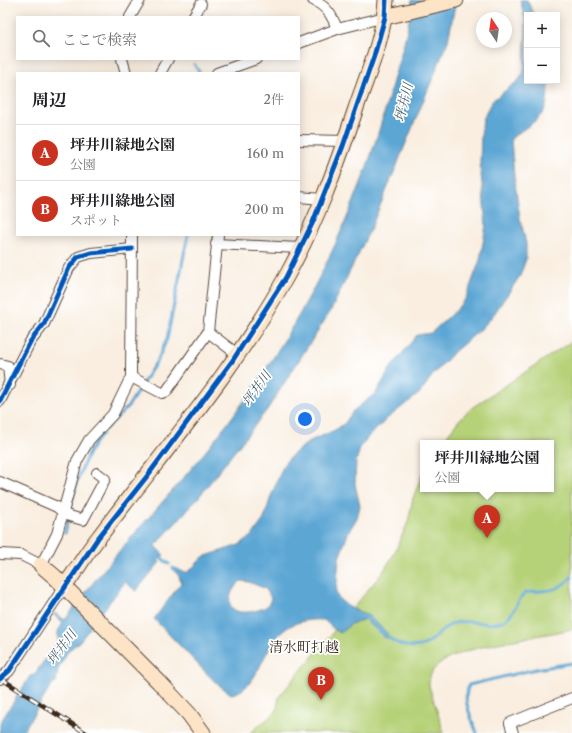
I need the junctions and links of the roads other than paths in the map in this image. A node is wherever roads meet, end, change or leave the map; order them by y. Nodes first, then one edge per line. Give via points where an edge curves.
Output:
1 (140, 0) edge
2 (314, 0) edge
3 (386, 0) edge
4 (454, 0) edge
5 (201, 4) dead end
6 (392, 15) junction
7 (132, 16) edge
8 (194, 16) edge
9 (337, 29) junction
10 (300, 43) edge
11 (122, 60) edge
12 (167, 60) edge
13 (253, 60) edge
14 (126, 72) edge
15 (161, 72) edge
16 (220, 72) edge
17 (300, 140) edge
18 (345, 141) junction
19 (300, 197) edge
20 (322, 199) junction
21 (132, 236) edge
22 (217, 240) edge
23 (300, 248) junction
24 (132, 249) junction
25 (208, 332) junction
26 (238, 354) junction
27 (0, 364) edge
28 (139, 380) junction
29 (10, 385) junction
30 (0, 401) edge
31 (97, 473) dead end
32 (0, 482) edge
33 (66, 514) junction
34 (0, 554) edge
35 (41, 565) junction
36 (67, 590) junction
37 (0, 679) edge
38 (572, 698) edge
39 (203, 733) edge
40 (513, 733) edge

1 - 7 street
2 - 9 street via 331,14
3 - 6 street
4 - 6 street
5 - 8 street
6 - 9 street
6 - 18 street
9 - 10 street
11 - 14 street
12 - 15 street
13 - 16 street
17 - 18 street
18 - 20 street
19 - 20 street
20 - 23 street
21 - 24 street
22 - 23 street
22 - 25 street
23 - 26 street via 286,277
24 - 28 street
24 - 29 street via 91,253 78,257 69,268 44,324 30,342
25 - 26 street
25 - 28 street via 166,392 162,393
26 - 36 street via 98,538
27 - 29 street via 8,366
28 - 33 street via 89,440 77,461
29 - 30 street
31 - 33 street via 105,479 83,520
32 - 33 street via 57,507
33 - 35 street
34 - 35 street via 21,555
35 - 36 street
36 - 37 street
36 - 39 street via 179,703
38 - 40 street via 510,722

